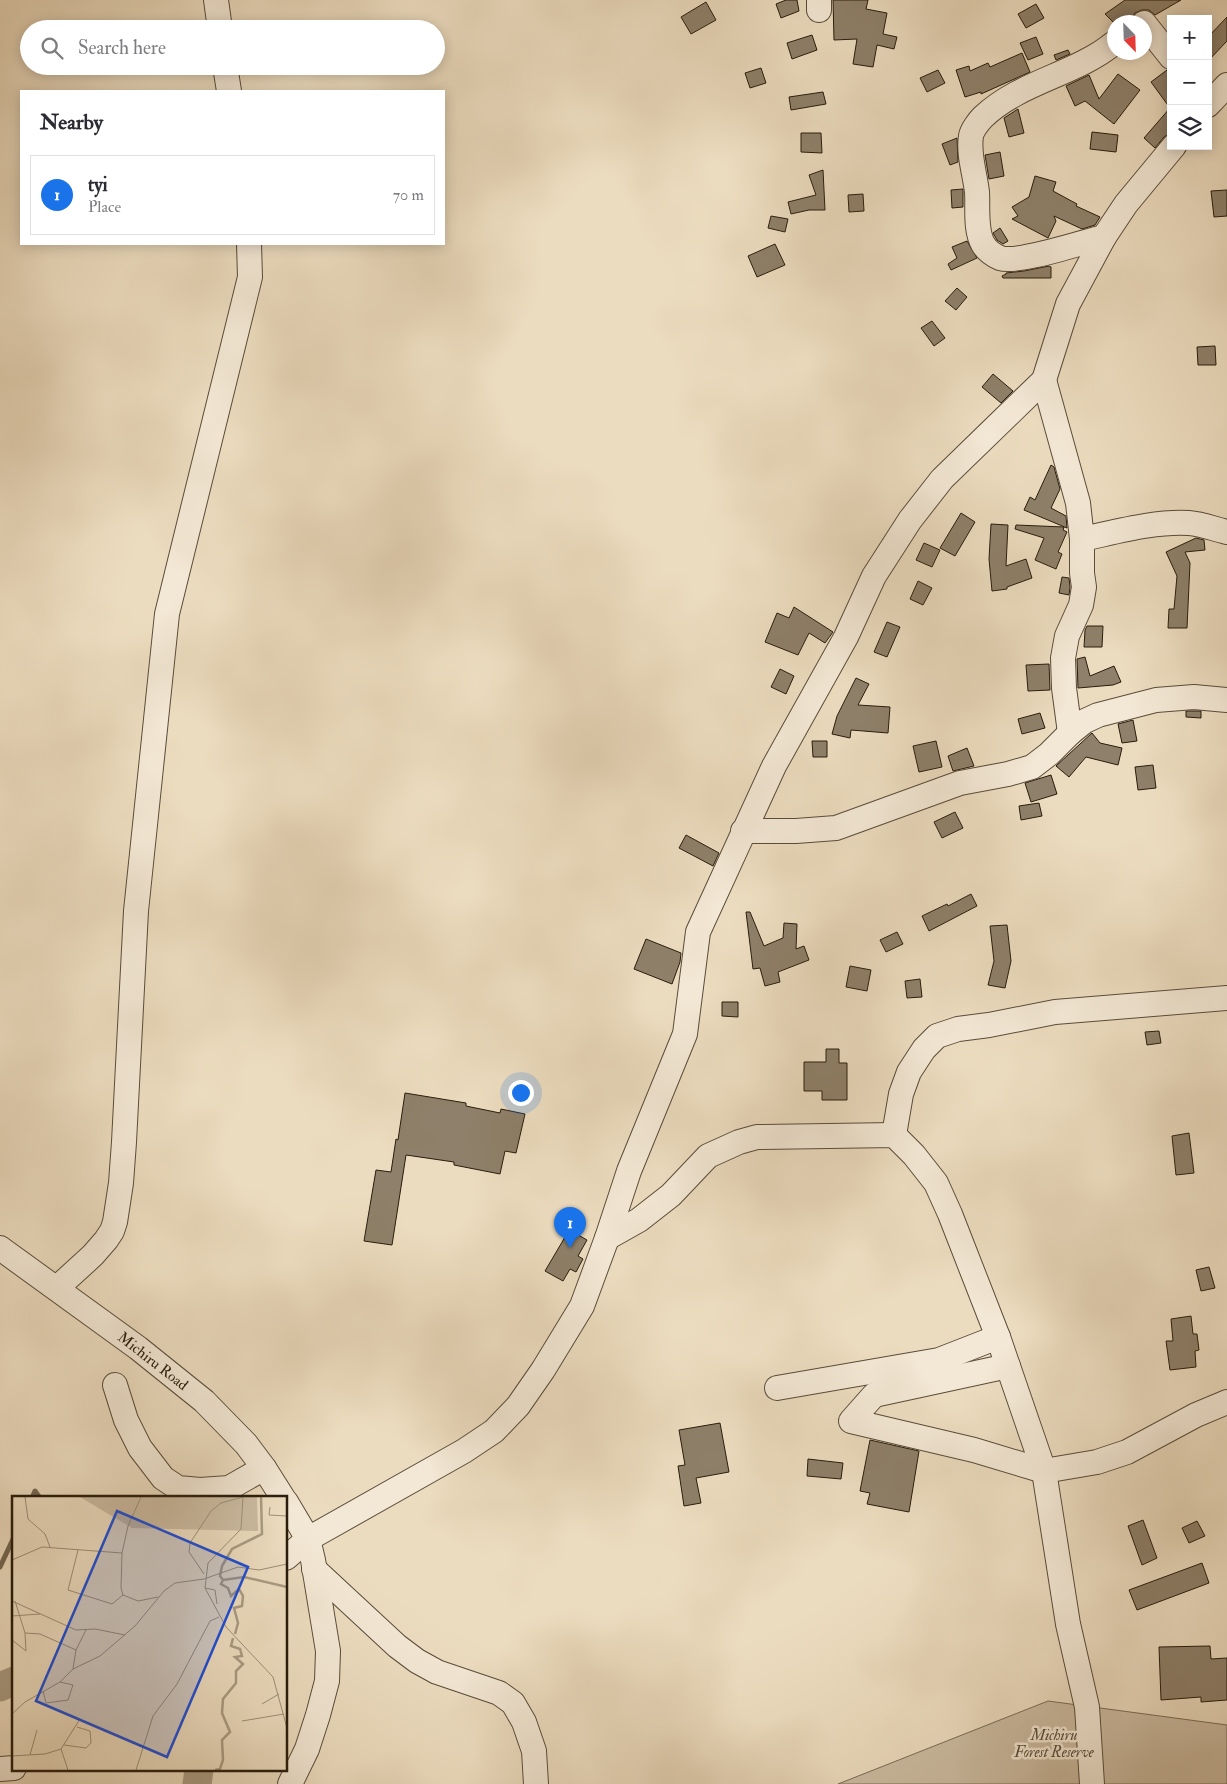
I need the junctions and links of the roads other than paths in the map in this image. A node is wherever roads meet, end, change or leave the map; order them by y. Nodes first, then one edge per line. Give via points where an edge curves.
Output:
1 (216, 0) edge
2 (219, 20) edge
3 (1152, 33) edge
4 (1107, 48) edge
5 (1167, 52) edge
6 (226, 75) edge
7 (1227, 85) edge
8 (229, 90) edge
9 (1212, 101) edge
10 (1171, 150) edge
11 (1104, 237) junction
12 (249, 245) edge
13 (1044, 380) junction
14 (1227, 532) edge
15 (1082, 539) junction
16 (1227, 700) edge
17 (1070, 733) junction
18 (743, 831) junction
19 (1227, 998) edge
20 (894, 1135) junction
21 (607, 1238) junction
22 (0, 1248) edge
23 (57, 1288) junction
24 (998, 1337) junction
25 (1008, 1366) junction
26 (116, 1385) dead end
27 (777, 1388) dead end
28 (1227, 1402) edge
29 (264, 1468) junction
30 (1044, 1471) junction
31 (282, 1496) edge
32 (288, 1505) edge
33 (308, 1540) junction
34 (288, 1556) edge
35 (314, 1569) junction
36 (290, 1784) edge
37 (536, 1784) edge
38 (1092, 1784) edge

1 - 2 street
3 - 5 street
4 - 11 street via 1067,71 1009,98 983,118 971,134 979,229 982,244 990,253 1002,259 1022,258
6 - 8 street
7 - 9 street
10 - 11 street via 1126,204
11 - 13 street via 1068,304
12 - 23 street via 250,277 167,614 136,911 124,1150 115,1222 93,1255
13 - 15 street via 1078,503
13 - 18 street via 942,479 910,520 874,576 846,637 774,766
14 - 15 street via 1189,523 1162,524
15 - 17 street via 1084,587 1081,605 1067,636 1064,658
16 - 17 street via 1156,700 1098,715
17 - 18 street via 1032,766 960,783 836,828
18 - 21 street via 698,932 685,1034 629,1171
19 - 20 street via 1055,1012 958,1029 937,1036 909,1072 901,1094
20 - 21 street via 757,1137 739,1142 708,1156 671,1195 639,1220
20 - 24 street via 936,1183
21 - 33 street via 582,1306 518,1406 494,1431
22 - 23 street, Michiru Road
23 - 29 street, Michiru Road via 204,1401 246,1444
24 - 25 street
24 - 27 street via 939,1360
25 - 30 street
25 - 30 street via 874,1395 851,1421 974,1450
26 - 29 street via 126,1420 140,1448 163,1478 178,1488 229,1488
28 - 30 street via 1126,1452 1097,1462
29 - 31 street, Michiru Road
30 - 38 street via 1068,1624 1087,1706
32 - 33 street
33 - 34 street
33 - 35 street
35 - 36 street via 328,1651 327,1681 307,1749
35 - 37 street via 396,1646 417,1661 437,1672 499,1693 513,1703 534,1751

